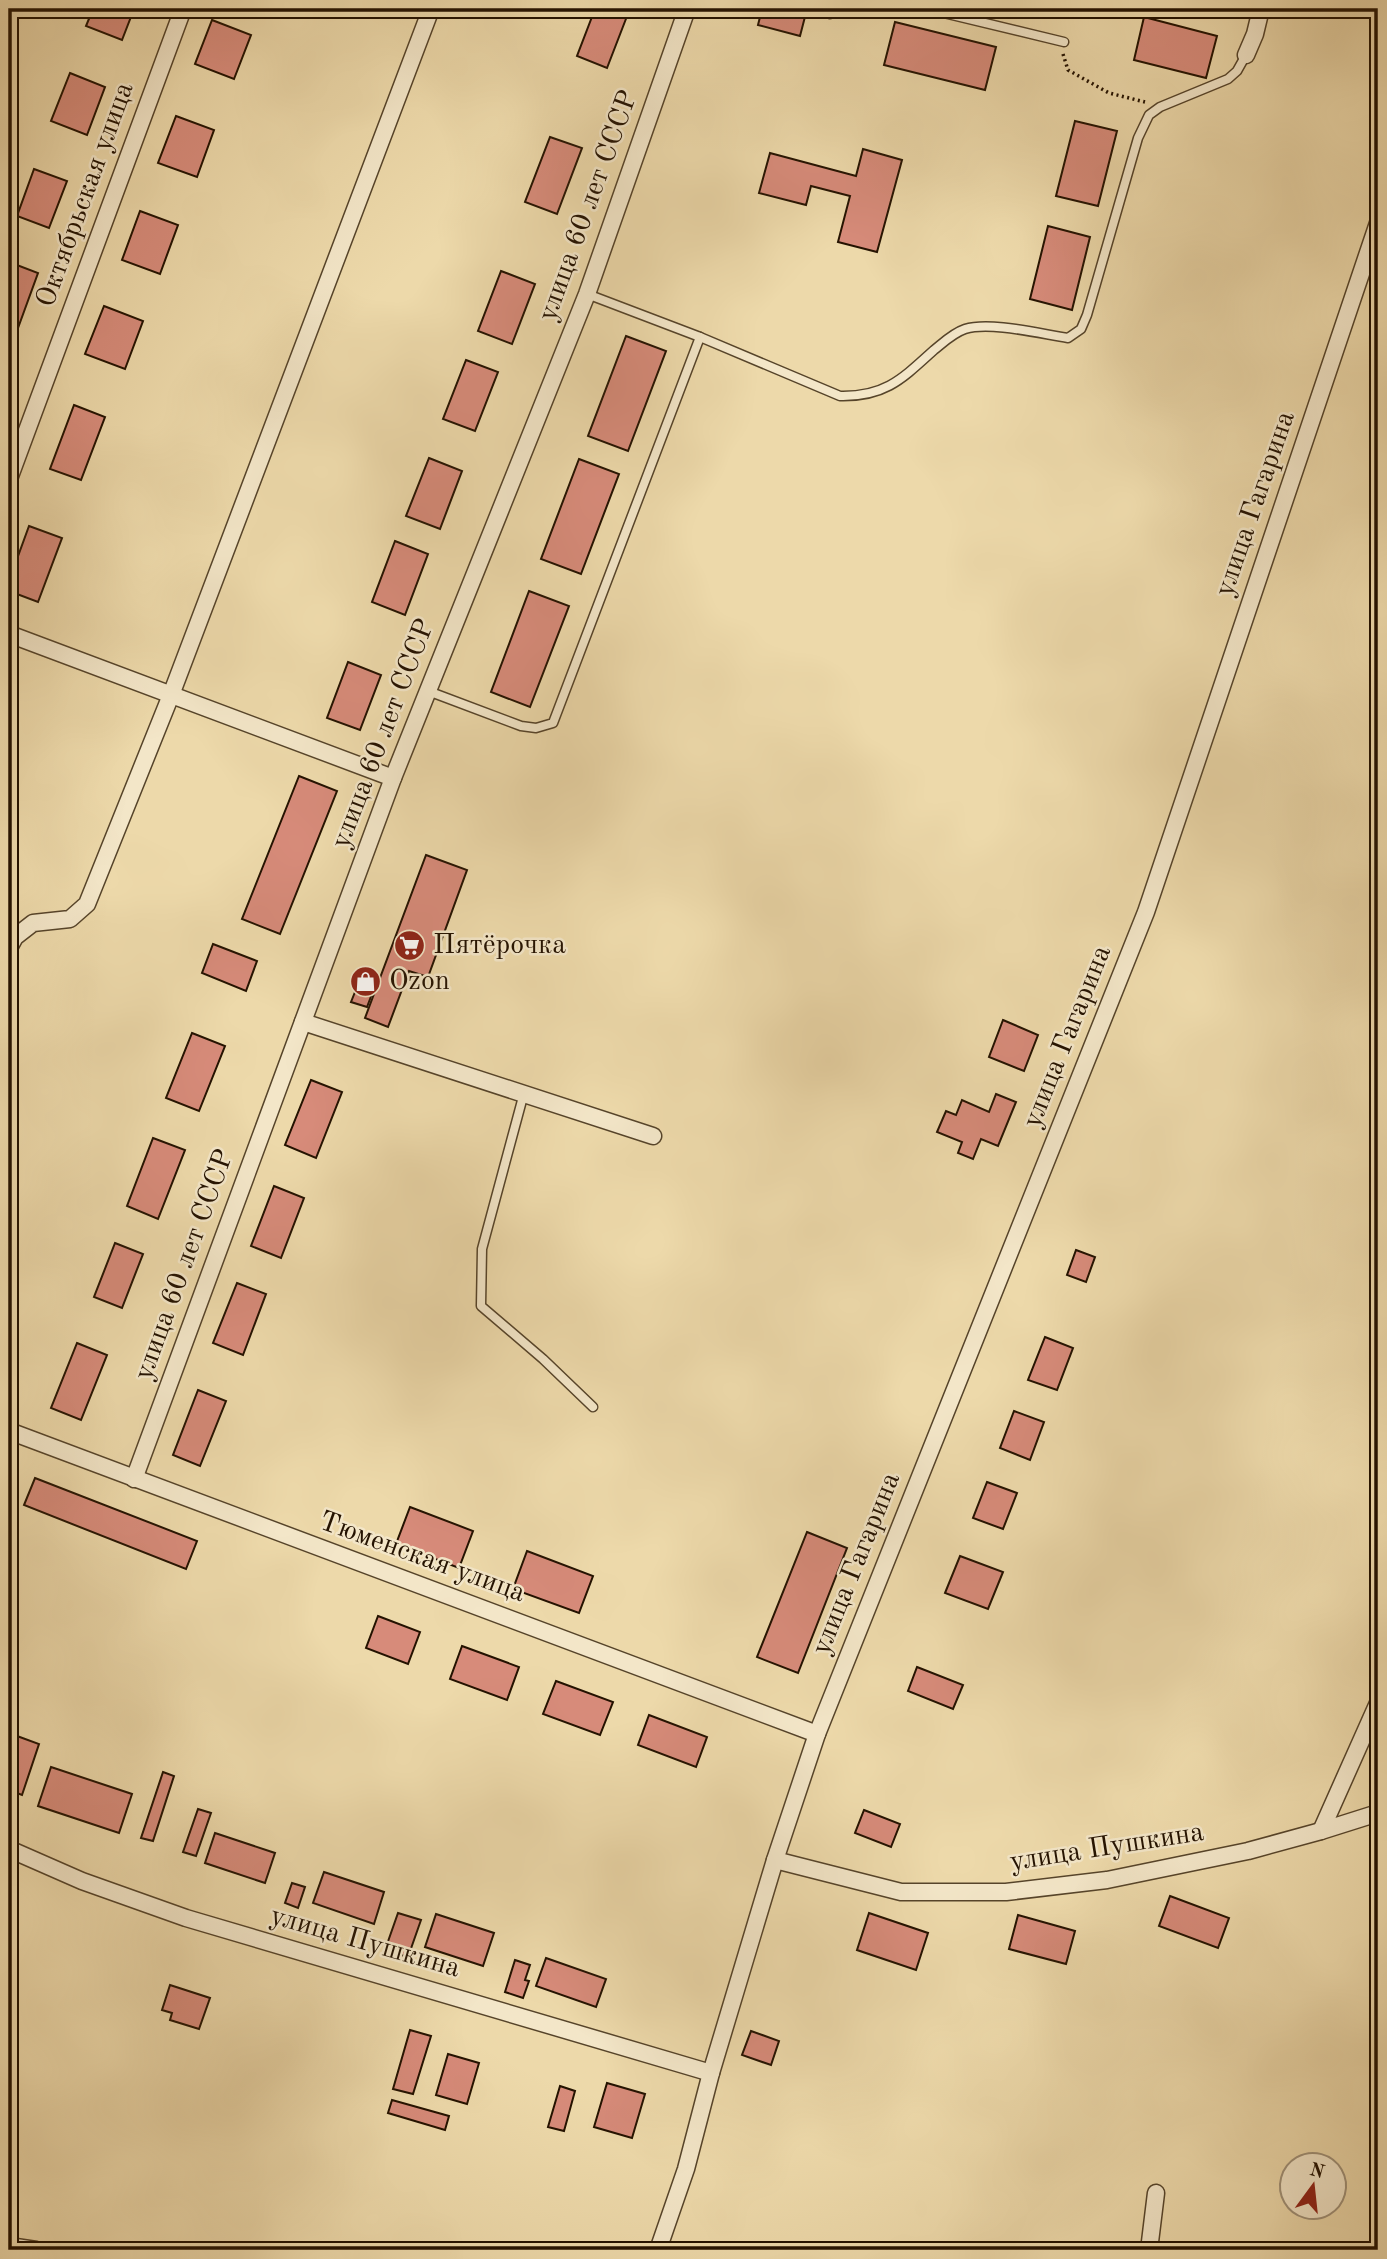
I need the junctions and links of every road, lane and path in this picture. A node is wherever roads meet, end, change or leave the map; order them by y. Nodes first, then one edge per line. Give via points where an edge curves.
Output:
1 (183, 9) edge
2 (431, 9) edge
3 (687, 9) edge
4 (927, 9) edge
5 (1261, 9) edge
6 (1064, 43) joint
7 (1246, 55) joint
8 (1160, 107) junction
9 (1378, 223) edge
10 (587, 295) junction
11 (699, 337) junction
12 (9, 479) edge
13 (9, 634) edge
14 (428, 691) junction
15 (171, 695) junction
16 (393, 778) junction
17 (9, 947) edge
18 (303, 1021) junction
19 (524, 1093) junction
20 (653, 1136) dead end
21 (593, 1407) dead end
22 (9, 1431) edge
23 (134, 1479) junction
24 (1378, 1703) edge
25 (817, 1734) junction
26 (1378, 1813) edge
27 (1321, 1831) junction
28 (9, 1849) edge
29 (775, 1860) junction
30 (711, 2073) junction
31 (1156, 2193) dead end
32 (9, 2246) edge
33 (36, 2250) edge
34 (658, 2250) edge
35 (1149, 2250) edge

1 - 12 street, Октябрьская улица
2 - 15 street
3 - 10 street, улица 60 лет СССР
4 - 6 lane
5 - 7 street
6 - 8 path via 1068,70 1109,93
7 - 8 lane via 1228,79
8 - 11 lane via 1149,115 1138,138 1087,316 1068,338 969,328 955,333 901,380 875,393 840,396
9 - 25 street, улица Гагарина via 1146,912
10 - 11 lane
10 - 14 street, улица 60 лет СССР
11 - 14 lane via 552,723 521,726
13 - 15 street
14 - 16 street, улица 60 лет СССР
15 - 16 street
15 - 17 street via 87,904 70,919 33,923
16 - 18 street, улица 60 лет СССР
18 - 19 street
18 - 23 street, улица 60 лет СССР
19 - 20 street
19 - 21 lane via 482,1249 481,1306
22 - 23 street, Тюменская улица
23 - 25 street, Тюменская улица
24 - 27 street
25 - 29 street, улица Гагарина
26 - 27 street, улица Пушкина
27 - 29 street, улица Пушкина via 1107,1880 1006,1892 901,1892
28 - 30 street, улица Пушкина via 186,1919
29 - 30 street, улица Гагарина
30 - 34 street, улица Гагарина via 686,2169
31 - 35 street
32 - 33 street

